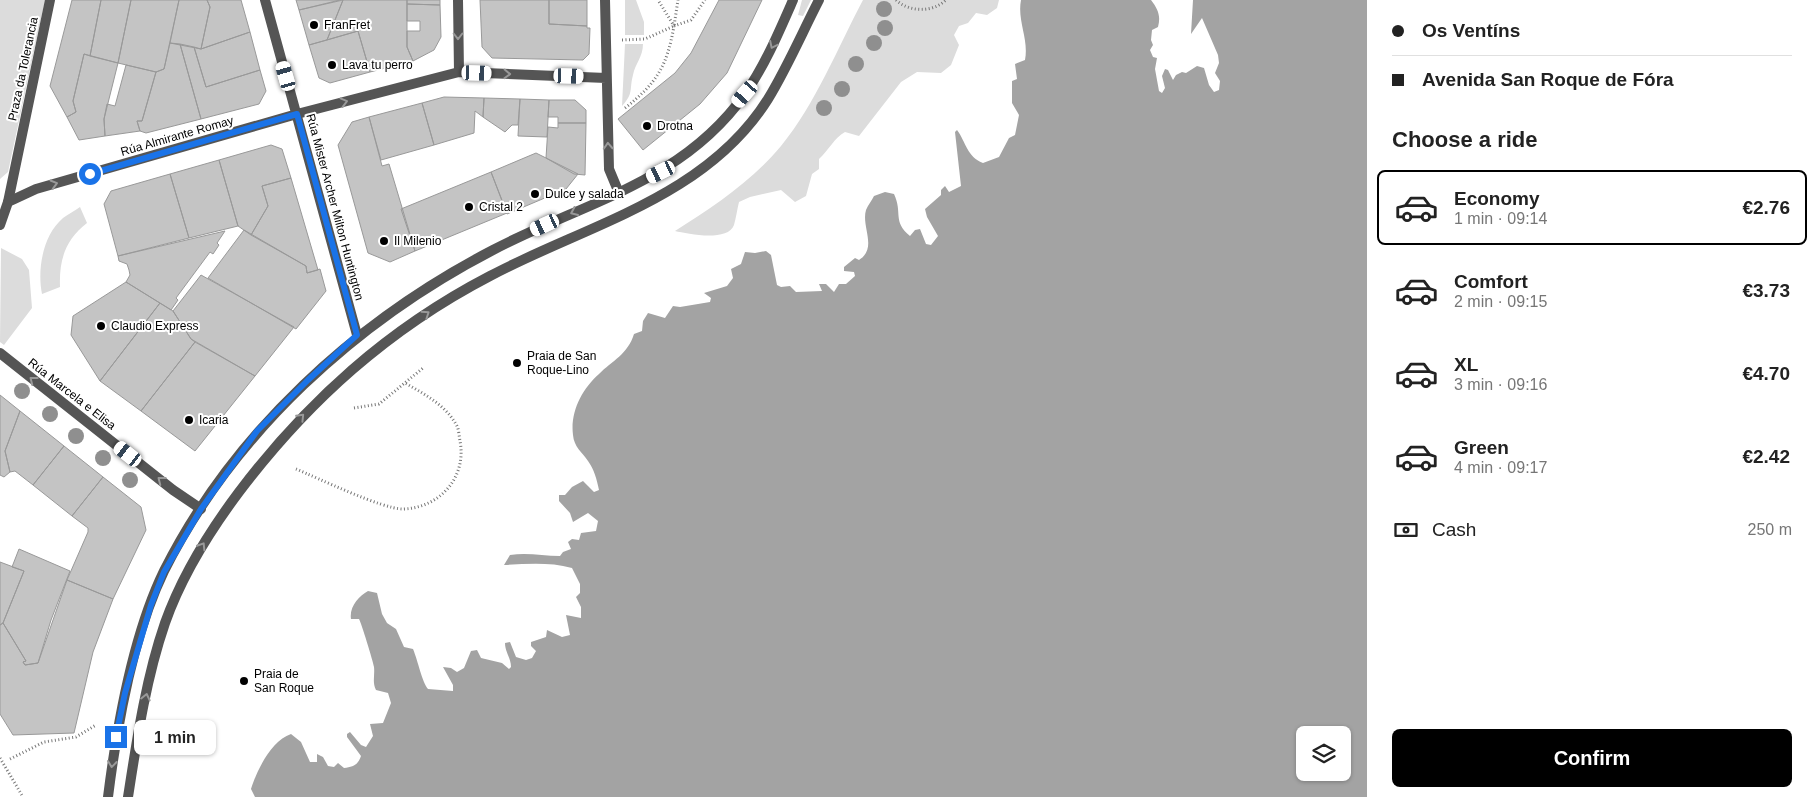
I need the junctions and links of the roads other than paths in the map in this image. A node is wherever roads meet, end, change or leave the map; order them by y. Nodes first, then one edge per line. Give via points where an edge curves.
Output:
1 (50, 0) edge
2 (264, 0) edge
3 (458, 0) edge
4 (605, 0) edge
5 (792, 0) edge
6 (819, 0) edge
7 (459, 72) junction
8 (606, 78) junction
9 (297, 114) junction
10 (619, 193) junction
11 (8, 202) junction
12 (0, 225) edge
13 (357, 335) junction
14 (0, 353) edge
15 (201, 509) junction
16 (108, 797) edge
17 (128, 797) edge

1 - 11 street, Praza da Tolerancia
2 - 9 street, Rúa Mister Archer Milton Huntington
3 -> 7 street
4 - 8 street
5 -> 10 street via 772,47 745,94 718,126 661,172
17 -> 6 street via 138,731 165,622 196,555 275,445 343,376 448,299 492,275 640,208 718,155 767,100
7 -> 8 street, Rúa Almirante Romay
9 -> 7 street, Rúa Almirante Romay
10 -> 8 street via 609,169
11 -> 9 street, Rúa Almirante Romay via 36,189
9 - 13 street, Rúa Mister Archer Milton Huntington
10 -> 13 street via 494,249 443,277
11 - 12 street, Praza da Tolerancia
13 - 15 street via 257,431
15 -> 14 street, Rúa Marcela e Elisa
15 -> 16 street via 164,572 138,645 115,744

